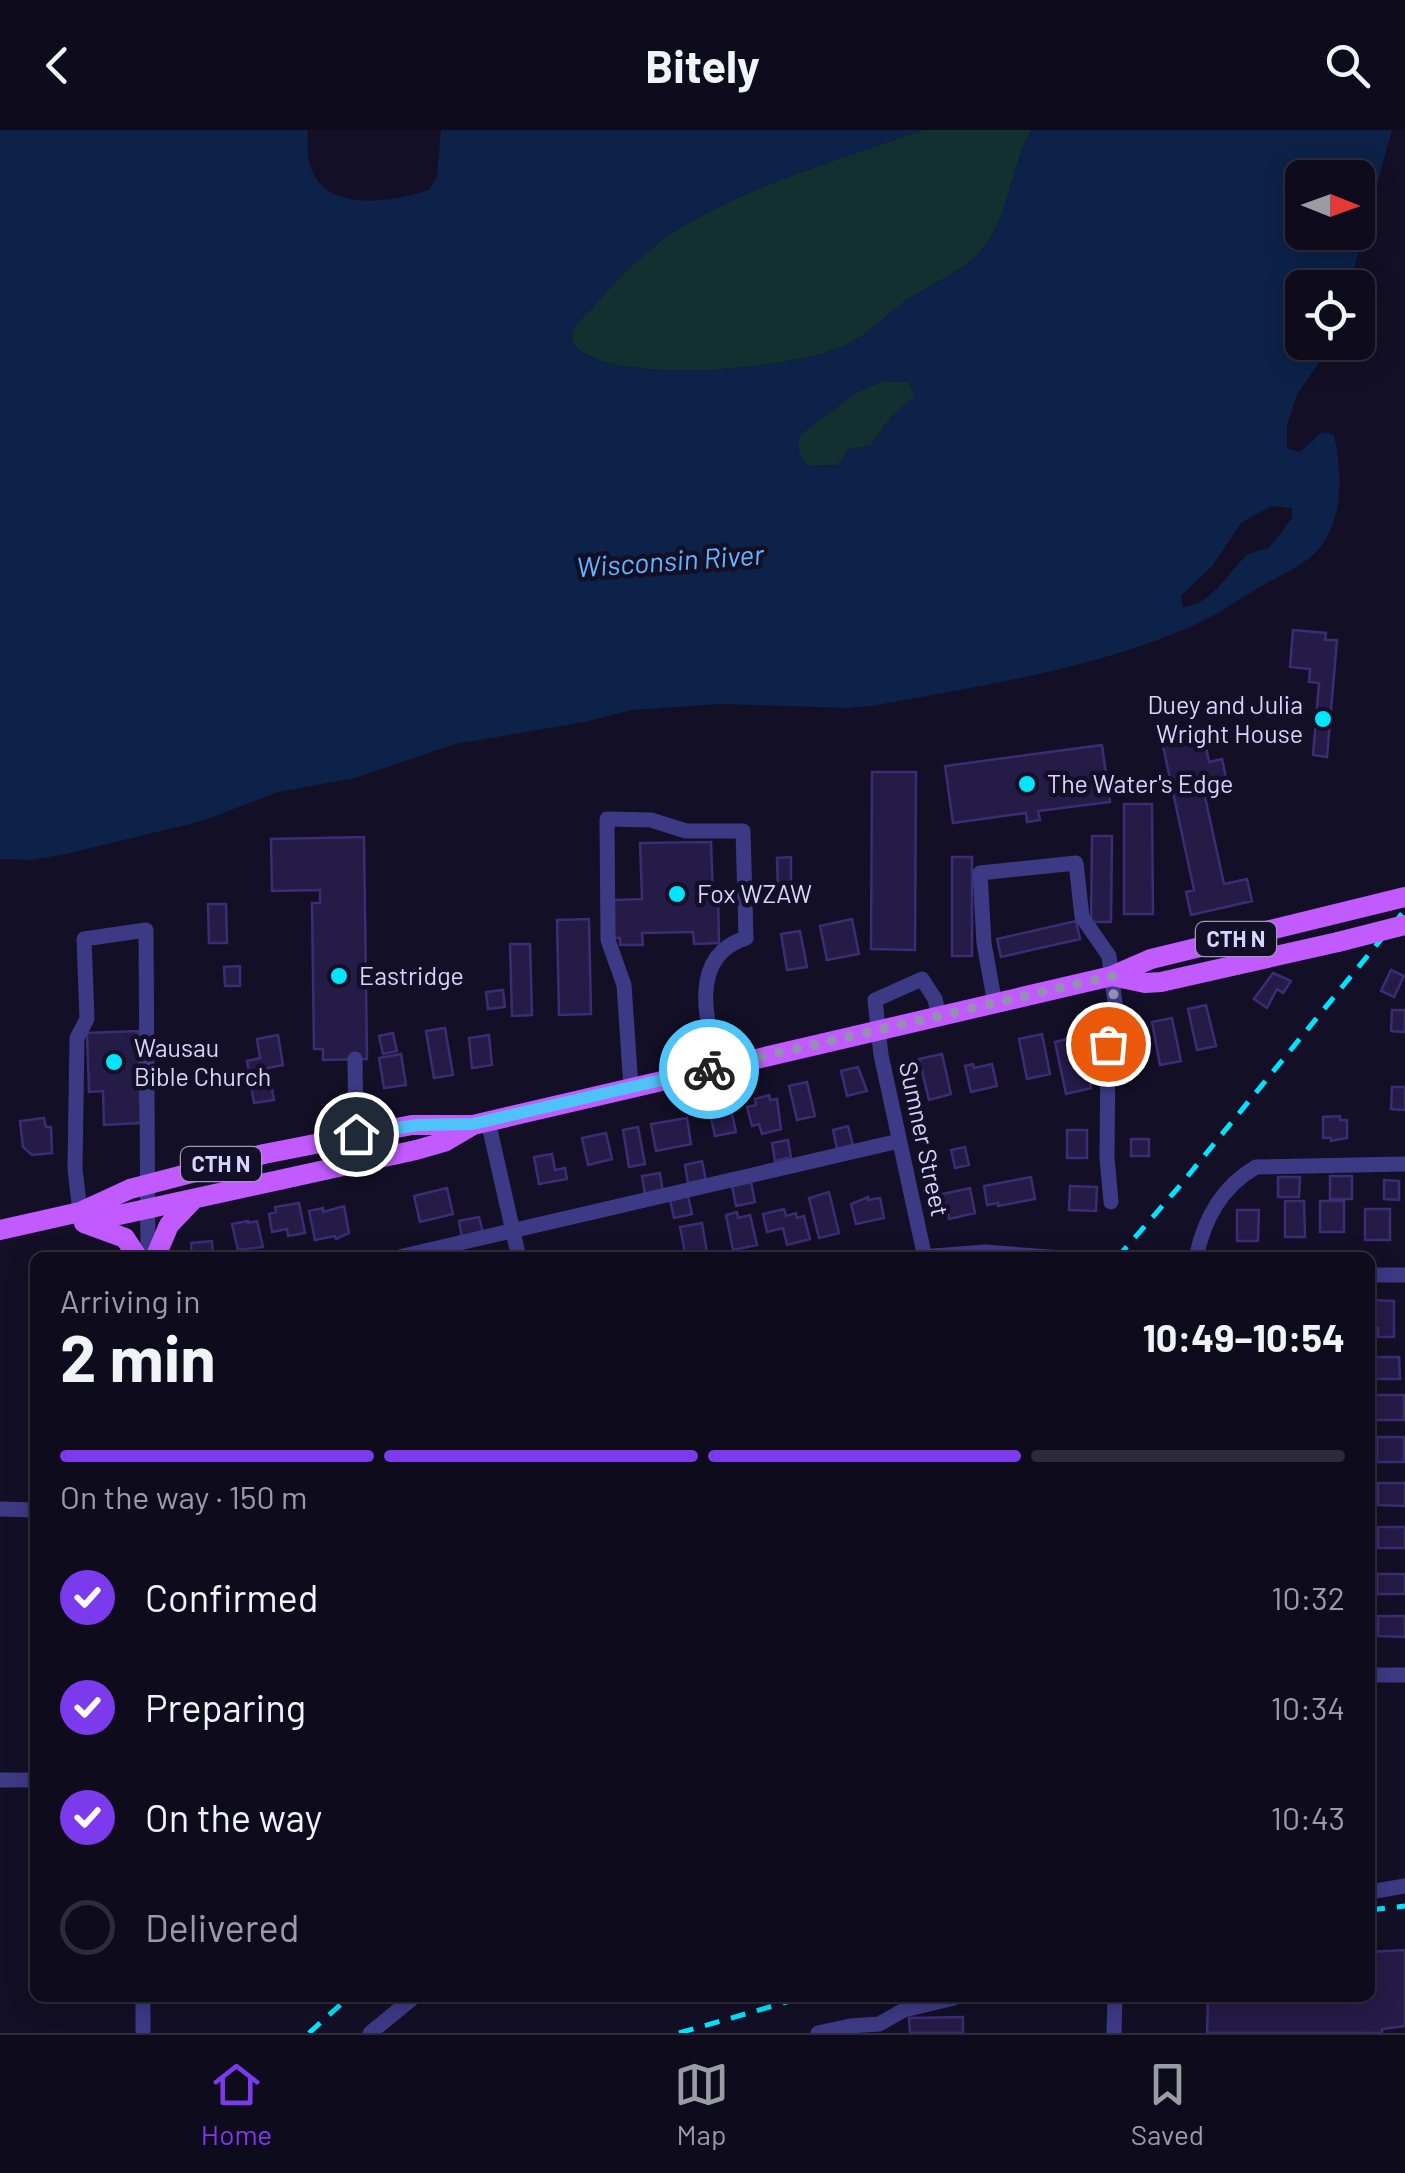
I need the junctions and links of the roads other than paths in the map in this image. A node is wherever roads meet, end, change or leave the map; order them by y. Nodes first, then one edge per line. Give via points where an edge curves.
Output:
1 (1405, 897) edge
2 (1405, 925) edge
3 (1112, 976) junction
4 (994, 1004) junction
5 (939, 1017) junction
6 (876, 1031) junction
7 (355, 1060) dead end
8 (721, 1066) junction
9 (632, 1088) junction
10 (480, 1123) junction
11 (356, 1134) junction
12 (899, 1140) junction
13 (1405, 1164) edge
14 (146, 1184) junction
15 (198, 1198) junction
16 (1111, 1202) dead end
17 (147, 1210) junction
18 (72, 1214) junction
19 (0, 1230) edge
20 (513, 1230) junction
21 (135, 1252) edge
22 (151, 1252) edge
23 (155, 1252) edge
24 (420, 1252) edge
25 (518, 1252) edge
26 (918, 1252) edge
27 (1198, 1252) edge
28 (1375, 1276) edge
29 (1405, 1276) edge
30 (0, 1510) edge
31 (30, 1510) edge
32 (1375, 1675) edge
33 (1405, 1675) edge
34 (0, 1780) edge
35 (30, 1780) edge
36 (1405, 1886) edge
37 (1375, 1891) edge
38 (143, 2002) edge
39 (408, 2002) edge
40 (937, 2002) edge
41 (1114, 2002) edge
42 (878, 2028) edge
43 (143, 2033) edge
44 (370, 2033) edge
45 (818, 2033) edge
46 (1114, 2033) edge

1 - 3 main road, CTH N via 1151,960
2 - 3 main road, CTH N, bridge via 1161,982
3 - 4 main road, CTH N
3 - 4 street via 1106,951 1082,917 1076,863 980,873
3 - 16 street
4 - 5 main road, CTH N
5 - 6 main road, CTH N
5 - 6 street via 922,979 875,1000
6 - 8 main road, CTH N
6 - 12 street, Sumner Street
7 - 11 street
8 - 9 main road, CTH N
8 - 9 street via 705,996 715,962 746,938 743,830 686,831 650,820 607,820 608,940 624,984
9 - 10 main road, CTH N
10 - 11 main road, CTH N
10 - 15 main road, CTH N via 430,1147
10 - 20 street
11 - 14 main road, CTH N
12 - 20 street
12 - 26 street, Sumner Street
13 - 27 street via 1256,1167 1210,1210
14 - 17 street, CTH N
14 - 18 main road
14 - 18 street via 146,930 84,938 87,1019 78,1038
15 - 17 main road, CTH N
15 - 23 main road via 172,1220
17 - 18 main road, CTH N
17 - 22 street, CTH N
18 - 19 main road
18 - 21 main road via 120,1235
20 - 24 street
20 - 25 street
28 - 29 street
30 - 31 street
32 - 33 street
34 - 35 street
36 - 37 street
38 - 43 street
39 - 44 street
40 - 42 street via 904,2010
41 - 46 street
42 - 45 street

